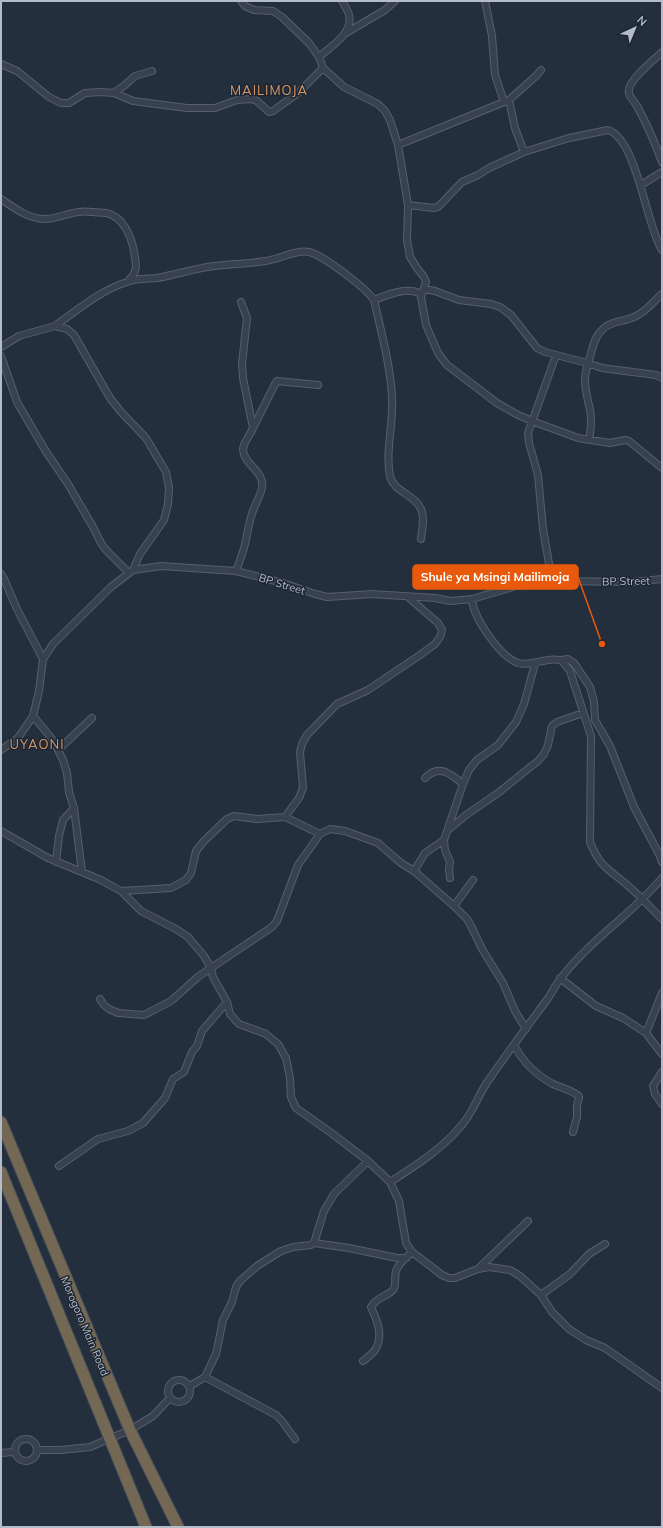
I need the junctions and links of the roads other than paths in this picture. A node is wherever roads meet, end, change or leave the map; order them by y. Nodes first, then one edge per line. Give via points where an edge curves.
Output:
1 (241, 1) edge
2 (342, 1) edge
3 (395, 1) edge
4 (485, 1) edge
5 (346, 33) junction
6 (662, 52) edge
7 (319, 57) junction
8 (1, 64) edge
9 (323, 68) junction
10 (541, 70) dead end
11 (152, 71) dead end
12 (114, 93) junction
13 (506, 101) junction
14 (398, 145) junction
15 (524, 152) junction
16 (662, 162) edge
17 (662, 172) edge
18 (641, 185) junction
19 (1, 199) edge
20 (408, 205) junction
21 (662, 250) edge
22 (128, 281) junction
23 (426, 282) junction
24 (424, 289) junction
25 (435, 291) junction
26 (662, 294) edge
27 (422, 297) junction
28 (374, 300) junction
29 (241, 302) dead end
30 (55, 326) junction
31 (1, 347) edge
32 (556, 355) junction
33 (1, 356) edge
34 (587, 363) junction
35 (662, 378) edge
36 (318, 385) dead end
37 (532, 421) junction
38 (253, 428) junction
39 (589, 440) junction
40 (662, 468) edge
41 (421, 539) dead end
42 (236, 571) junction
43 (131, 572) junction
44 (1, 574) edge
45 (662, 579) edge
46 (552, 581) junction
47 (408, 597) junction
48 (472, 599) junction
49 (43, 659) junction
50 (561, 660) junction
51 (535, 664) junction
52 (583, 713) junction
53 (33, 716) junction
54 (92, 718) dead end
55 (1, 750) edge
56 (58, 750) junction
57 (425, 778) dead end
58 (463, 784) junction
59 (74, 808) junction
60 (285, 817) junction
61 (448, 830) junction
62 (1, 831) edge
63 (320, 834) junction
64 (444, 840) junction
65 (56, 862) junction
66 (662, 862) edge
67 (414, 871) junction
68 (82, 872) junction
69 (450, 878) dead end
70 (662, 878) edge
71 (473, 880) dead end
72 (121, 891) junction
73 (642, 900) junction
74 (454, 906) junction
75 (662, 919) edge
76 (211, 968) junction
77 (560, 978) junction
78 (662, 993) edge
79 (100, 999) dead end
80 (227, 1002) junction
81 (526, 1029) junction
82 (646, 1033) junction
83 (514, 1045) junction
84 (662, 1054) edge
85 (662, 1072) edge
86 (662, 1104) edge
87 (1, 1122) edge
88 (573, 1132) dead end
89 (368, 1161) junction
90 (59, 1166) dead end
91 (1, 1172) edge
92 (390, 1182) junction
93 (528, 1221) dead end
94 (314, 1243) junction
95 (605, 1244) dead end
96 (412, 1252) junction
97 (406, 1258) junction
98 (478, 1269) junction
99 (541, 1295) junction
100 (363, 1362) dead end
101 (205, 1377) junction
102 (190, 1386) junction
103 (662, 1388) edge
104 (170, 1398) junction
105 (130, 1430) junction
106 (110, 1439) junction
107 (294, 1439) dead end
108 (37, 1450) junction
109 (14, 1452) junction
110 (1, 1453) edge
111 (146, 1527) edge
112 (178, 1527) edge

1 - 7 street via 254,10 273,12 282,16
2 - 5 street via 349,16
3 - 5 street via 385,10
4 - 13 street via 492,36 495,75
5 - 7 street
6 - 16 street via 635,79 629,89 629,94 654,140
7 - 9 street
8 - 12 street via 16,71 49,97 61,103 69,103 85,93
9 - 12 street via 298,93 269,112 252,99 237,100 215,108 187,108 133,101
9 - 14 street via 344,87 382,108 390,120
10 - 13 street
11 - 12 street via 135,76
13 - 14 street
13 - 15 street
14 - 20 street
15 - 18 street via 568,138 608,130 613,132 625,149
15 - 20 street via 462,182 438,207
17 - 18 street
18 - 21 street via 655,238
19 - 22 street via 17,210 44,219 79,212 108,213 121,222 133,244 137,268
20 - 23 street via 407,240 410,257
22 - 28 street via 208,267 267,261 310,252 350,277 369,292
22 - 30 street via 80,307
23 - 24 street
23 - 25 street
24 - 25 street
24 - 27 street
25 - 32 street via 459,300 500,307 512,315 537,348
26 - 34 street via 642,313 602,329 595,338
27 - 28 street via 419,293 408,291
27 - 37 street via 426,325 438,353 447,365 497,403
28 - 41 street via 392,398 388,459 390,477 421,509
29 - 38 street via 247,318 243,378
30 - 31 street via 19,336
30 - 43 street via 74,335 110,398 146,438 166,472 169,488 164,520 140,554
32 - 34 street
32 - 37 street
33 - 43 street via 17,402 45,450 68,484 101,543
34 - 35 street
34 - 39 street via 585,390 591,411
36 - 38 street via 277,382
37 - 39 street
37 - 46 street via 528,433 529,443 538,475 543,529
38 - 42 street via 243,450 244,456 258,472 262,488
39 - 40 street via 610,443 629,441
42 - 43 street, BP Street via 161,566
42 - 47 street, BP Street via 327,597 372,594
43 - 49 street, BP Street via 111,587 53,644
44 - 49 street
45 - 46 street, BP Street via 633,582
46 - 48 street, BP Street via 516,586
47 - 48 street, BP Street via 451,601
47 - 60 street via 438,623 442,630 440,637 436,644 368,690 337,704 307,736 300,752 303,788
48 - 51 street via 484,628 501,651 519,664
49 - 53 street, BP Street
50 - 51 street
50 - 52 street via 570,671
50 - 66 street via 568,659 574,663 590,687 595,720 610,746 634,807
51 - 58 street via 516,722 498,745 477,760
52 - 61 street via 552,726 548,746 538,761
52 - 73 street via 590,736 590,842 602,866 627,884
53 - 55 street, BP Street via 18,738
53 - 56 street
54 - 56 street
56 - 59 street via 67,773
57 - 58 street via 440,770
58 - 61 street
59 - 65 street via 63,820
59 - 68 street
60 - 63 street
60 - 72 street via 257,819 234,816 227,819 196,851 191,873 179,885 171,888
61 - 64 street
62 - 65 street
63 - 67 street via 330,830 345,831 378,843
63 - 76 street via 298,865 272,927
64 - 67 street via 425,853
64 - 69 street via 450,862
65 - 68 street
67 - 74 street
68 - 72 street
70 - 73 street
71 - 74 street
72 - 76 street via 141,911 188,937
73 - 75 street
73 - 77 street
74 - 81 street via 467,919
76 - 79 street via 171,1001 144,1015 118,1013 109,1009
76 - 80 street via 213,977
77 - 81 street
77 - 82 street via 596,1006 624,1018
78 - 82 street
80 - 89 street via 230,1014 239,1024 266,1034 278,1044 286,1058 291,1097 296,1108
80 - 90 street via 202,1031 184,1072 173,1080 165,1098 143,1123 128,1131 98,1139
81 - 83 street
82 - 84 street
83 - 88 street via 519,1056 532,1069 579,1096
83 - 92 street via 462,1125 440,1146
85 - 86 street via 653,1086
87 - 105 highway, Morogoro Main Road
89 - 92 street
89 - 94 street via 334,1194 324,1211
91 - 106 highway, Morogoro Main Road
92 - 96 street via 399,1201 406,1243
93 - 98 street
94 - 97 street
94 - 101 street via 281,1251 257,1266 240,1281 223,1320 216,1354
95 - 99 street via 589,1254 570,1274
96 - 97 street
96 - 98 street via 449,1278
97 - 100 street via 396,1269 394,1288 374,1301 371,1307 380,1334 375,1350
98 - 99 street via 489,1267 510,1270
99 - 103 street via 552,1312 569,1329 605,1348
101 - 102 street
101 - 107 street via 276,1415
102 - 104 street via 191,1392 182,1402
102 - 104 street via 183,1380 173,1381 168,1389
104 - 105 street via 154,1416
105 - 106 street
105 - 112 highway, Morogoro Main Road
106 - 108 street via 90,1447
106 - 111 highway, Morogoro Main Road
108 - 109 street via 32,1460 25,1462 17,1458
108 - 109 street via 32,1441 26,1439 19,1440
109 - 110 street

